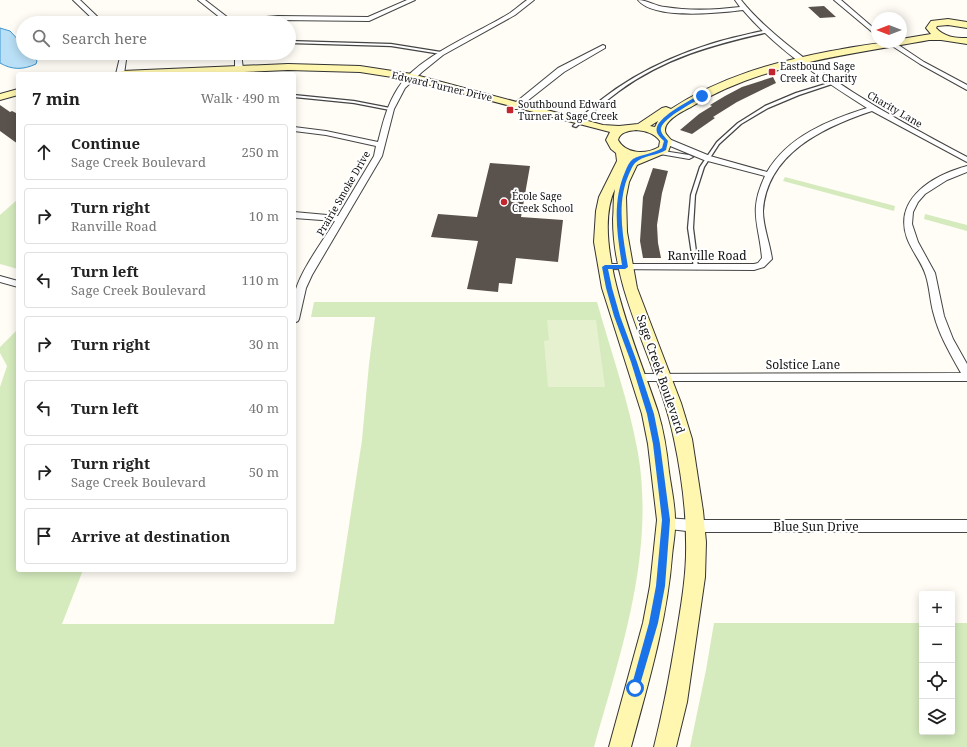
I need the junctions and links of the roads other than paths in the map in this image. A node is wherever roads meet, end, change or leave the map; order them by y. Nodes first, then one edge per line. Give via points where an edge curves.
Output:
1 (76, 0) edge
2 (202, 0) edge
3 (412, 0) edge
4 (531, 0) edge
5 (641, 0) edge
6 (738, 0) edge
7 (836, 0) edge
8 (745, 8) junction
9 (93, 16) edge
10 (221, 16) edge
11 (296, 18) edge
12 (966, 25) edge
13 (871, 29) edge
14 (932, 30) junction
15 (768, 31) junction
16 (907, 36) edge
17 (944, 38) junction
18 (907, 40) edge
19 (871, 41) edge
20 (966, 41) edge
21 (296, 42) edge
22 (871, 45) edge
23 (603, 47) dead end
24 (903, 48) edge
25 (441, 53) junction
26 (797, 56) junction
27 (123, 60) edge
28 (238, 60) edge
29 (238, 71) edge
30 (121, 72) edge
31 (199, 72) edge
32 (725, 73) dead end
33 (409, 80) junction
34 (703, 82) dead end
35 (833, 82) junction
36 (967, 88) edge
37 (16, 93) edge
38 (296, 96) edge
39 (0, 97) edge
40 (516, 105) junction
41 (873, 108) junction
42 (390, 109) junction
43 (577, 124) junction
44 (641, 127) junction
45 (296, 129) edge
46 (620, 130) junction
47 (663, 137) junction
48 (612, 140) junction
49 (382, 145) junction
50 (622, 151) junction
51 (660, 152) junction
52 (646, 156) junction
53 (707, 158) junction
54 (967, 160) edge
55 (967, 169) edge
56 (770, 175) junction
57 (296, 215) edge
58 (341, 219) junction
59 (605, 267) junction
60 (625, 267) junction
61 (696, 267) junction
62 (0, 279) edge
63 (16, 283) edge
64 (296, 310) edge
65 (967, 375) edge
66 (639, 378) junction
67 (664, 378) junction
68 (666, 524) junction
69 (695, 526) junction
70 (967, 526) edge
71 (620, 747) edge
72 (665, 747) edge

1 - 9 street
2 - 10 street
3 - 11 street via 369,19
4 - 25 street, Prairie Smoke Drive via 513,14
5 - 8 street via 649,6 680,11 711,12
6 - 8 street, Charity Lane
7 - 13 street
8 - 15 street, Charity Lane
12 - 14 street via 941,22 932,25
14 - 16 street
14 - 17 street
15 - 26 street, Charity Lane
15 - 43 lane via 715,44 660,64 616,90
17 - 18 street
17 - 20 street
19 - 26 street
21 - 25 lane via 391,45
22 - 26 street
23 - 40 street via 561,70
24 - 36 street
25 - 33 street, Prairie Smoke Drive
26 - 32 street via 740,67
26 - 35 street, Charity Lane
26 - 47 street via 748,74 685,104 665,119 659,128
27 - 30 street
28 - 29 street
29 - 31 street, Edward Turner Drive
29 - 33 street, Edward Turner Drive via 288,67 333,69
33 - 40 street, Edward Turner Drive
33 - 42 street, Prairie Smoke Drive via 396,96
33 - 43 street, Edward Turner Drive
34 - 44 street
35 - 41 street, Charity Lane
35 - 53 lane via 795,94 759,110 725,136
37 - 39 street
38 - 42 lane via 348,101
40 - 43 street, Edward Turner Drive
41 - 54 street, Charity Lane
41 - 56 street, Ranville Road via 842,119 808,136 784,154
42 - 49 street, Prairie Smoke Drive
43 - 46 street, Edward Turner Drive
43 - 48 street, Edward Turner Drive
44 - 46 street, Edward Turner Drive
44 - 47 street
45 - 49 street
46 - 48 street via 614,134
47 - 51 street via 666,145
47 - 53 street
48 - 50 street
49 - 58 street, Prairie Smoke Drive via 370,172
50 - 52 street
50 - 59 street, Sage Creek Boulevard via 623,161 605,197 602,211 601,242
51 - 52 street
51 - 53 street
52 - 60 street, Sage Creek Boulevard via 635,160 631,165 623,182 620,197 620,232
53 - 56 street
53 - 61 lane via 693,187 690,203 690,234
55 - 65 street via 949,175 926,188 910,209 907,227 932,278 946,336
56 - 61 street, Ranville Road via 760,210 762,240 767,259 765,262 754,267
57 - 58 street
58 - 64 street, Prairie Smoke Drive via 307,275
59 - 60 street, Ranville Road
59 - 66 street, Sage Creek Boulevard via 617,316
60 - 61 street, Ranville Road
60 - 67 street, Sage Creek Boulevard via 630,288
62 - 63 street
65 - 67 street, Solstice Lane
66 - 67 street, Solstice Lane
66 - 68 street, Sage Creek Boulevard via 657,444
67 - 69 street, Sage Creek Boulevard via 683,439
68 - 69 street, Blue Sun Drive
68 - 71 street, Sage Creek Boulevard via 654,623
69 - 70 street, Blue Sun Drive
69 - 72 street, Sage Creek Boulevard via 695,577 691,607 676,702

